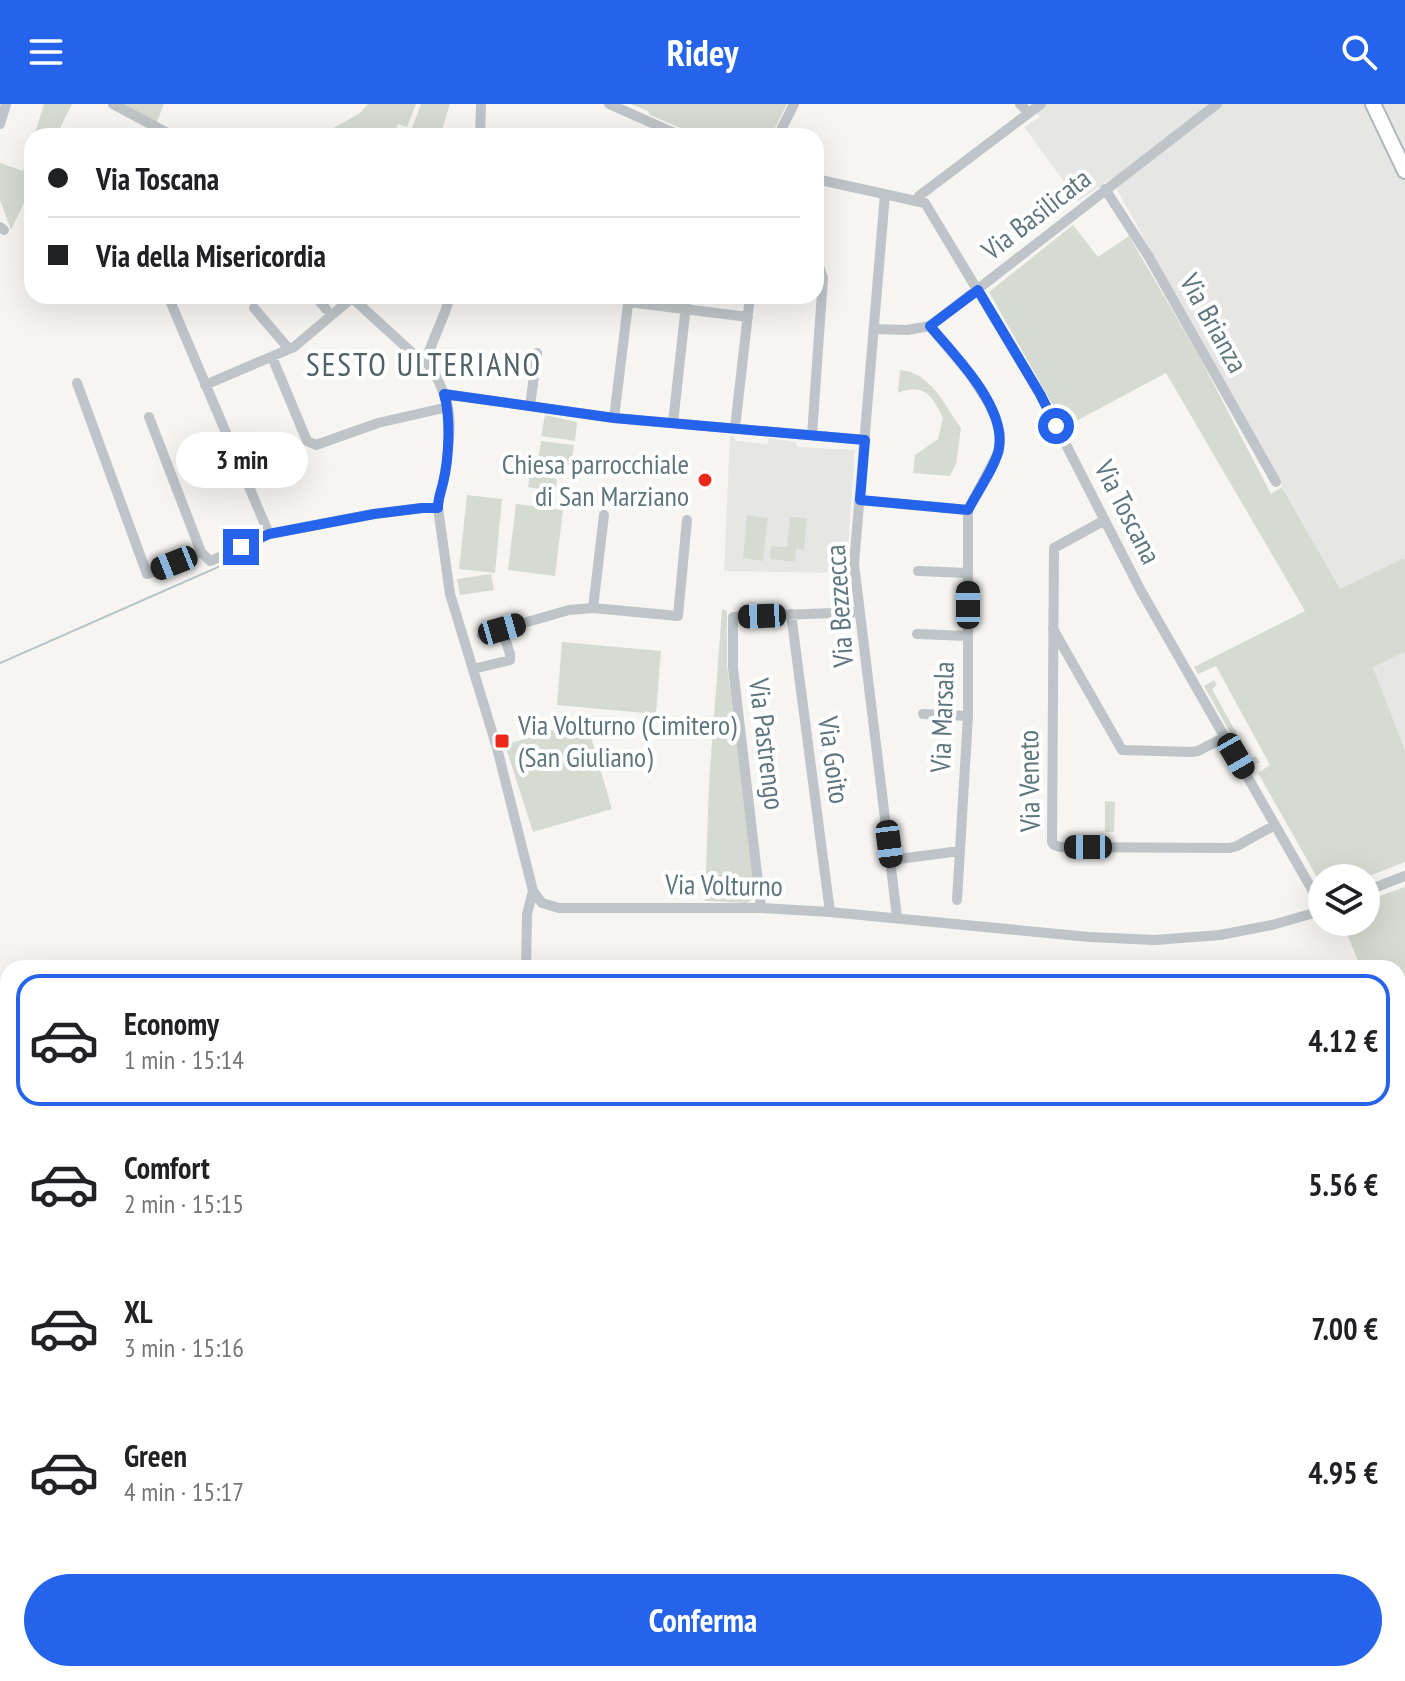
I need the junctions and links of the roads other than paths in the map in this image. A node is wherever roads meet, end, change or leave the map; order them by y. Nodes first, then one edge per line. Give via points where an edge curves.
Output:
1 (6, 104) edge
2 (113, 104) edge
3 (481, 104) edge
4 (609, 104) edge
5 (794, 104) edge
6 (1020, 104) edge
7 (1041, 104) edge
8 (1217, 104) edge
9 (1373, 104) edge
10 (1029, 113) junction
11 (650, 123) junction
12 (0, 124) edge
13 (158, 128) edge
14 (480, 128) edge
15 (650, 128) edge
16 (662, 128) edge
17 (782, 128) edge
18 (1405, 171) edge
19 (824, 181) edge
20 (1105, 189) junction
21 (885, 194) junction
22 (917, 201) junction
23 (978, 290) junction
24 (171, 304) edge
25 (322, 304) edge
26 (343, 304) edge
27 (359, 304) edge
28 (448, 304) edge
29 (627, 304) edge
30 (656, 304) edge
31 (686, 304) edge
32 (749, 304) edge
33 (821, 304) edge
34 (254, 308) dead end
35 (326, 309) dead end
36 (685, 309) junction
37 (748, 317) junction
38 (930, 326) junction
39 (874, 329) junction
40 (289, 349) junction
41 (537, 353) dead end
42 (272, 357) junction
43 (425, 361) junction
44 (77, 383) dead end
45 (205, 385) junction
46 (444, 394) junction
47 (530, 406) junction
48 (448, 407) junction
49 (149, 417) dead end
50 (614, 418) junction
51 (673, 423) junction
52 (735, 428) junction
53 (812, 435) junction
54 (865, 440) junction
55 (1276, 482) dead end
56 (860, 500) junction
57 (438, 508) junction
58 (968, 510) junction
59 (604, 515) dead end
60 (687, 520) dead end
61 (1105, 520) junction
62 (269, 534) junction
63 (201, 552) junction
64 (918, 571) dead end
65 (968, 573) junction
66 (593, 608) junction
67 (860, 612) junction
68 (791, 614) junction
69 (1052, 628) junction
70 (502, 629) junction
71 (917, 634) dead end
72 (482, 635) dead end
73 (968, 636) junction
74 (473, 669) junction
75 (923, 714) dead end
76 (968, 716) junction
77 (1225, 737) junction
78 (1275, 825) junction
79 (960, 851) junction
80 (891, 860) junction
81 (1405, 876) edge
82 (1308, 879) edge
83 (1380, 886) edge
84 (533, 891) junction
85 (957, 900) dead end
86 (761, 908) junction
87 (830, 912) junction
88 (897, 917) junction
89 (1308, 918) edge
90 (526, 960) edge

1 - 12 street
2 - 13 street
3 - 14 street
4 - 11 street
5 - 17 street
6 - 10 street
7 - 10 street
8 - 20 street, Via Basilicata
9 - 18 street
10 - 22 street
11 - 15 street
11 - 16 street
19 - 21 street
20 - 23 street, Via Basilicata
20 - 55 street, Via Brianza
21 - 22 street
21 - 39 street, Via Bezzecca
22 - 23 street, Via Toscana via 925,203
23 - 38 street, Via Basilicata
23 - 61 street, Via Toscana via 1040,394
24 - 45 street
25 - 35 street
26 - 40 street
27 - 43 street
28 - 43 street
29 - 50 street
30 - 36 street
31 - 36 street
32 - 37 street
33 - 53 street
34 - 40 street
36 - 37 street
36 - 51 street
37 - 52 street
38 - 39 street
38 - 58 street, Via Marsala via 970,374 1000,434 999,451
39 - 54 street, Via Bezzecca
40 - 42 street
41 - 47 street
42 - 45 street
42 - 48 street via 311,445
43 - 46 street
44 - 63 street via 147,574
45 - 62 street
46 - 47 street
46 - 48 street
47 - 50 street
48 - 57 street
49 - 63 street
50 - 51 street
51 - 52 street
52 - 53 street
53 - 54 street
54 - 56 street, Via Bezzecca
56 - 58 street
56 - 67 street, Via Bezzecca via 854,564
57 - 62 street
57 - 74 street via 450,594
58 - 65 street, Via Marsala
59 - 66 street
60 - 66 street via 678,616
61 - 69 street, Via Veneto via 1054,548
61 - 77 street, Via Toscana
62 - 63 street via 210,561
64 - 65 street
65 - 73 street, Via Marsala
66 - 70 street
67 - 68 street, Via Pastrengo
67 - 80 street, Via Bezzecca
68 - 86 street, Via Pastrengo via 733,617 733,668
68 - 87 street, Via Goito
69 - 77 street via 1122,750 1192,752
69 - 78 street, Via Veneto via 1054,845 1230,848
70 - 72 street
70 - 74 street via 510,660
71 - 73 street
73 - 76 street, Via Marsala
74 - 84 street
75 - 76 street
76 - 79 street, Via Marsala
77 - 78 street, Via Toscana
78 - 82 street, Via Toscana
79 - 80 street
79 - 85 street, Via Marsala
80 - 88 street, Via Bezzecca
81 - 83 street
84 - 86 street, Via Volturno via 542,903 559,908
84 - 90 street
86 - 87 street, Via Volturno
87 - 88 street, Via Volturno
88 - 89 street, Via Volturno via 1155,940 1220,935

